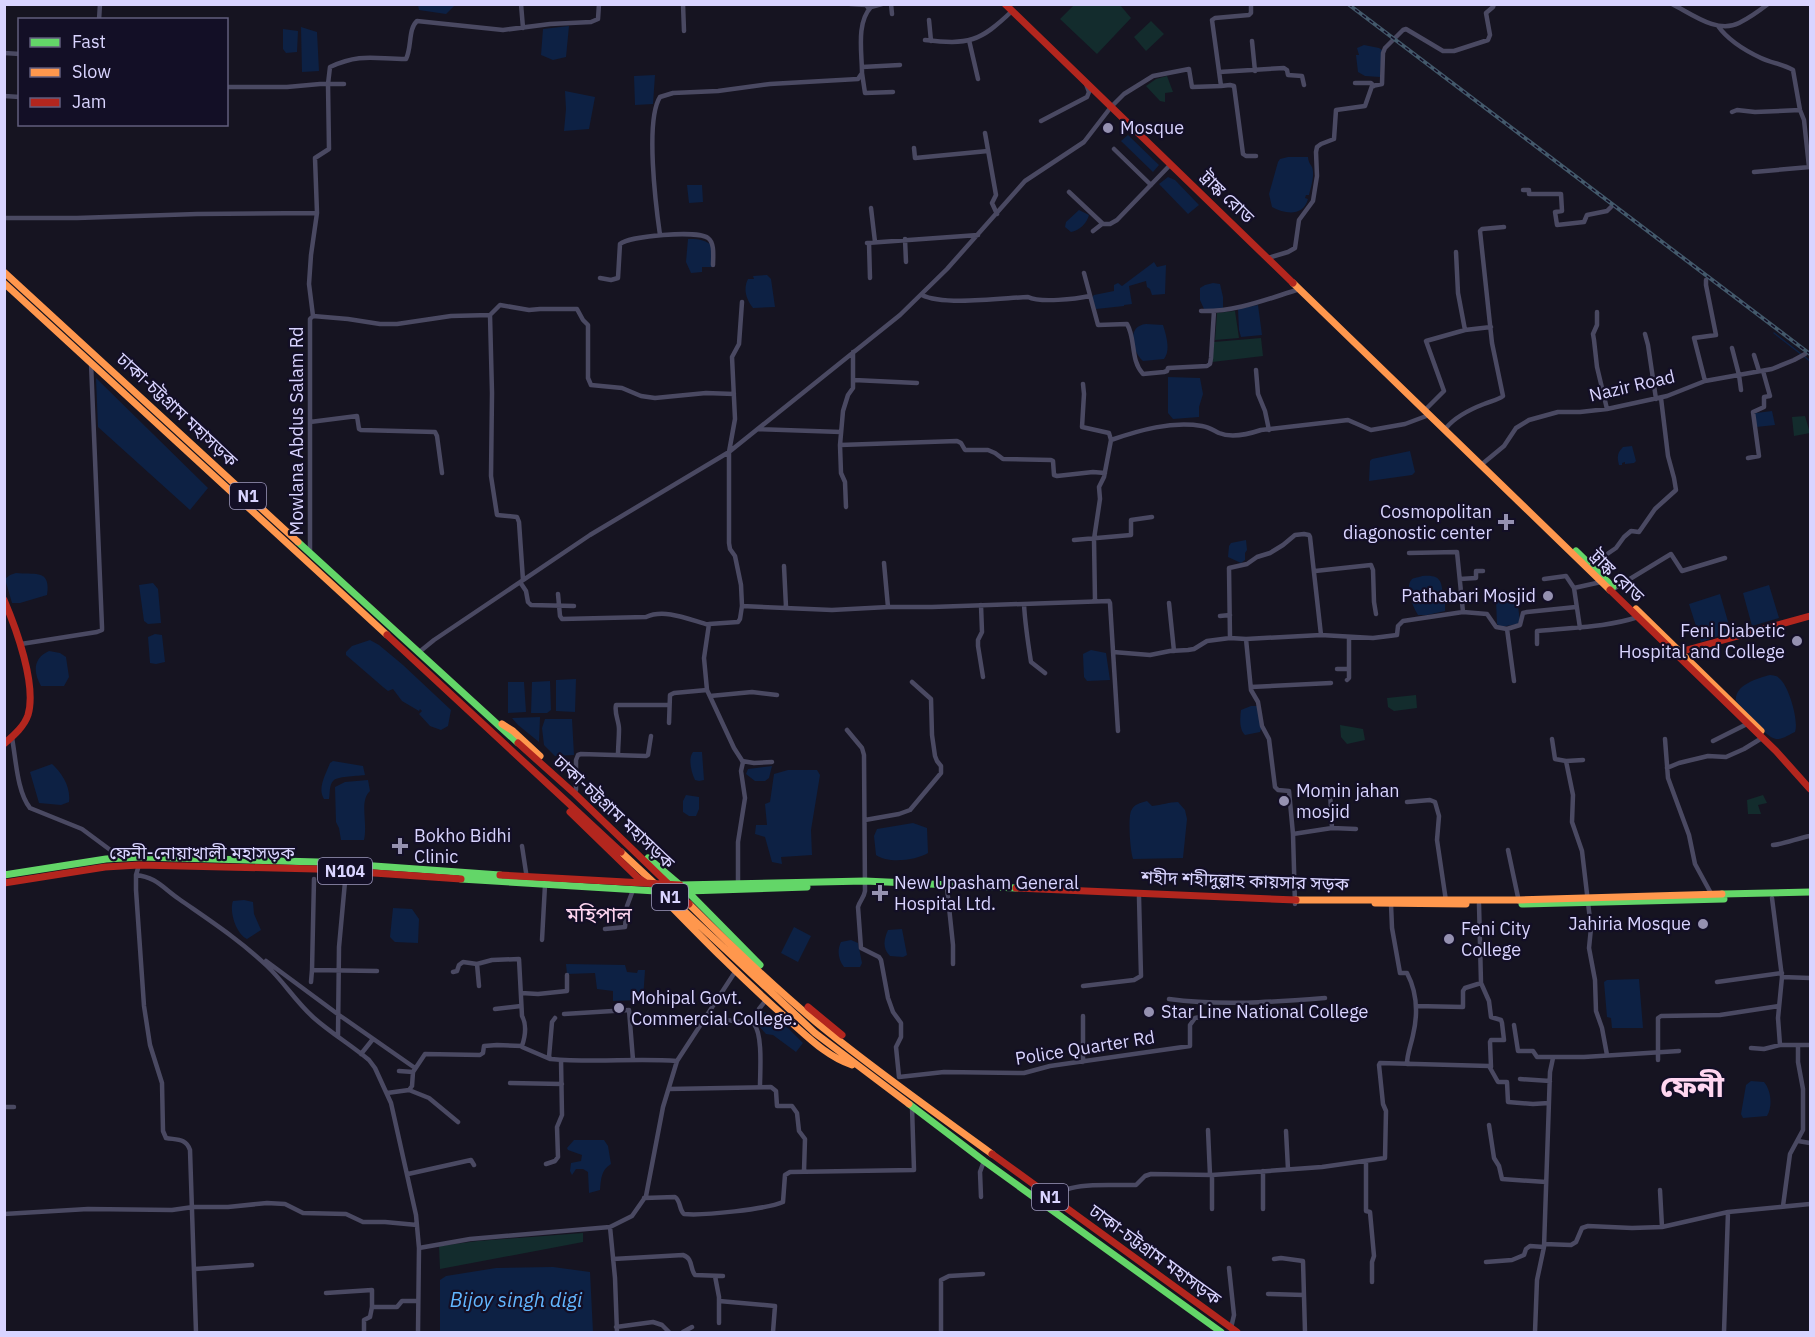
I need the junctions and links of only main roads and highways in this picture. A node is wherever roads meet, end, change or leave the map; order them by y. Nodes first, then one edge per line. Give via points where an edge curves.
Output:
1 (1005, 4) edge
2 (4, 272) edge
3 (4, 283) edge
4 (1428, 413) junction
5 (1482, 464) junction
6 (4, 600) edge
7 (1810, 616) edge
8 (1677, 653) junction
9 (488, 722) junction
10 (4, 744) edge
11 (1810, 783) edge
12 (1810, 789) edge
13 (4, 875) edge
14 (527, 880) junction
15 (865, 882) junction
16 (4, 883) edge
17 (646, 883) junction
18 (680, 885) junction
19 (738, 888) junction
20 (656, 891) junction
21 (687, 891) junction
22 (1810, 894) edge
23 (1713, 897) junction
24 (1446, 901) junction
25 (1295, 902) junction
26 (1519, 902) junction
27 (864, 1060) junction
28 (857, 1066) junction
29 (1234, 1330) edge
30 (1221, 1332) edge

1 - 4 main road, ট্রাঙ্ক রোড
2 - 9 main road, ঢাকা-চট্টগ্রাম মহাসড়ক / N1
3 - 9 main road, ঢাকা-চট্টগ্রাম মহাসড়ক / N1
4 - 5 main road, ট্রাঙ্ক রোড
4 - 5 main road, ট্রাঙ্ক রোড
5 - 8 main road, ট্রাঙ্ক রোড
5 - 8 main road, ট্রাঙ্ক রোড via 1615,588
6 - 10 main road via 21,644 29,712
7 - 8 main road
8 - 11 main road, ট্রাঙ্ক রোড
8 - 12 main road, ট্রাঙ্ক রোড
9 - 17 main road via 487,731 495,741
9 - 18 main road via 500,722 513,731
9 - 27 main road, ঢাকা-চট্টগ্রাম মহাসড়ক / N1 via 574,794 737,951
9 - 28 main road, ঢাকা-চট্টগ্রাম মহাসড়ক / N1 via 774,997
13 - 14 main road, ফেনী-নোয়াখালী মহাসড়ক / N104 via 124,857 318,862
14 - 16 main road, ফেনী-নোয়াখালী মহাসড়ক / N104 via 140,865
14 - 17 main road, ফেনী-নোয়াখালী মহাসড়ক / N104
14 - 20 main road, ফেনী-নোয়াখালী মহাসড়ক / N104 via 544,885
15 - 19 main road, শহীদ শহীদুল্লাহ কায়সার সড়ক / N104
15 - 25 main road, শহীদ শহীদুল্লাহ কায়সার সড়ক / N104
15 - 25 main road, শহীদ শহীদুল্লাহ কায়সার সড়ক / N104
17 - 18 main road, ফেনী-নোয়াখালী মহাসড়ক / N104
17 - 20 main road
18 - 19 main road, শহীদ শহীদুল্লাহ কায়সার সড়ক / N104
18 - 21 main road
19 - 21 main road, শহীদ শহীদুল্লাহ কায়সার সড়ক / N104
20 - 21 main road, ফেনী-নোয়াখালী মহাসড়ক / N104
20 - 28 main road via 766,1000 824,1050
21 - 27 main road via 796,998 854,1045
22 - 23 main road, শহীদ শহীদুল্লাহ কায়সার সড়ক / N104
22 - 23 main road, শহীদ শহীদুল্লাহ কায়সার সড়ক / N104
23 - 26 main road, শহীদ শহীদুল্লাহ কায়সার সড়ক / N104
24 - 25 main road, শহীদ শহীদুল্লাহ কায়সার সড়ক / N104
24 - 25 main road, শহীদ শহীদুল্লাহ কায়সার সড়ক / N104
24 - 26 main road, শহীদ শহীদুল্লাহ কায়সার সড়ক / N104
24 - 26 main road, শহীদ শহীদুল্লাহ কায়সার সড়ক / N104
27 - 29 main road, ঢাকা-চট্টগ্রাম মহাসড়ক / N1
28 - 30 main road, ঢাকা-চট্টগ্রাম মহাসড়ক / N1

